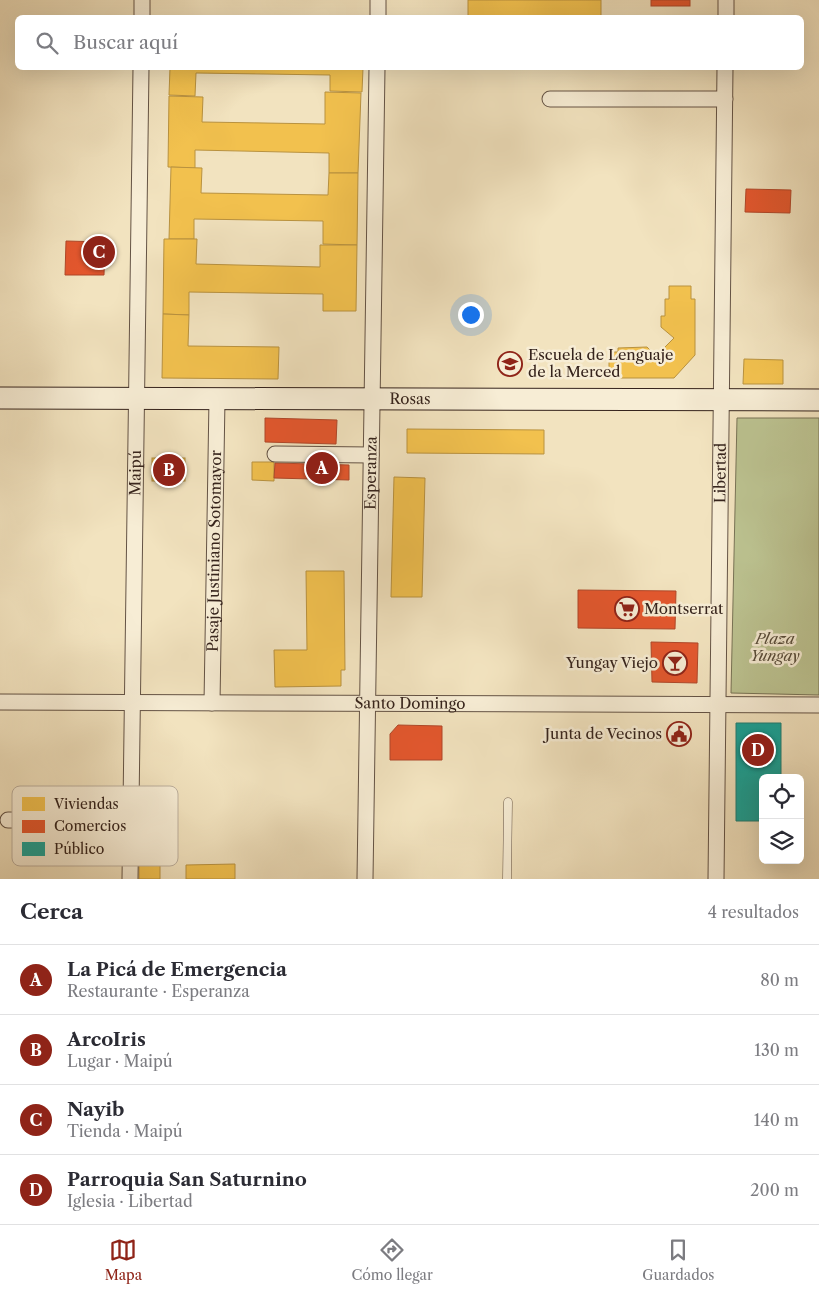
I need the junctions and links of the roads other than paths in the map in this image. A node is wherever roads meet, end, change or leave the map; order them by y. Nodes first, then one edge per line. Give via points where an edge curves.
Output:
1 (142, 0) edge
2 (378, 0) edge
3 (726, 0) edge
4 (142, 15) edge
5 (378, 15) edge
6 (726, 15) edge
7 (141, 70) edge
8 (377, 70) edge
9 (725, 70) edge
10 (550, 99) dead end
11 (725, 99) junction
12 (0, 398) edge
13 (137, 398) junction
14 (217, 399) junction
15 (372, 399) junction
16 (720, 400) junction
17 (819, 400) edge
18 (274, 454) dead end
19 (372, 455) junction
20 (0, 702) edge
21 (132, 702) junction
22 (212, 703) junction
23 (368, 703) junction
24 (718, 704) junction
25 (819, 705) edge
26 (131, 786) edge
27 (508, 802) dead end
28 (8, 820) dead end
29 (12, 820) edge
30 (130, 866) edge
31 (130, 879) edge
32 (366, 879) edge
33 (507, 879) edge
34 (716, 879) edge

1 - 4 street
2 - 5 street
3 - 6 street
7 - 13 street, Maipú
8 - 15 street, Esperanza
9 - 11 street, Libertad
10 - 11 street
11 - 16 street, Libertad
12 - 13 street, Rosas
13 - 14 street, Rosas
13 - 21 street, Maipú
14 - 15 street, Rosas
14 - 22 street, Pasaje Justiniano Sotomayor
15 - 16 street, Rosas
15 - 19 street, Esperanza
16 - 17 street, Rosas
16 - 24 street, Libertad
18 - 19 street
19 - 23 street, Esperanza
20 - 21 street, Santo Domingo
21 - 22 street, Santo Domingo
21 - 26 street, Maipú
22 - 23 street, Santo Domingo
23 - 24 street, Santo Domingo
23 - 32 street, Esperanza
24 - 25 street, Santo Domingo
24 - 34 street, Libertad
27 - 33 lane
28 - 29 street
30 - 31 street, Maipú

